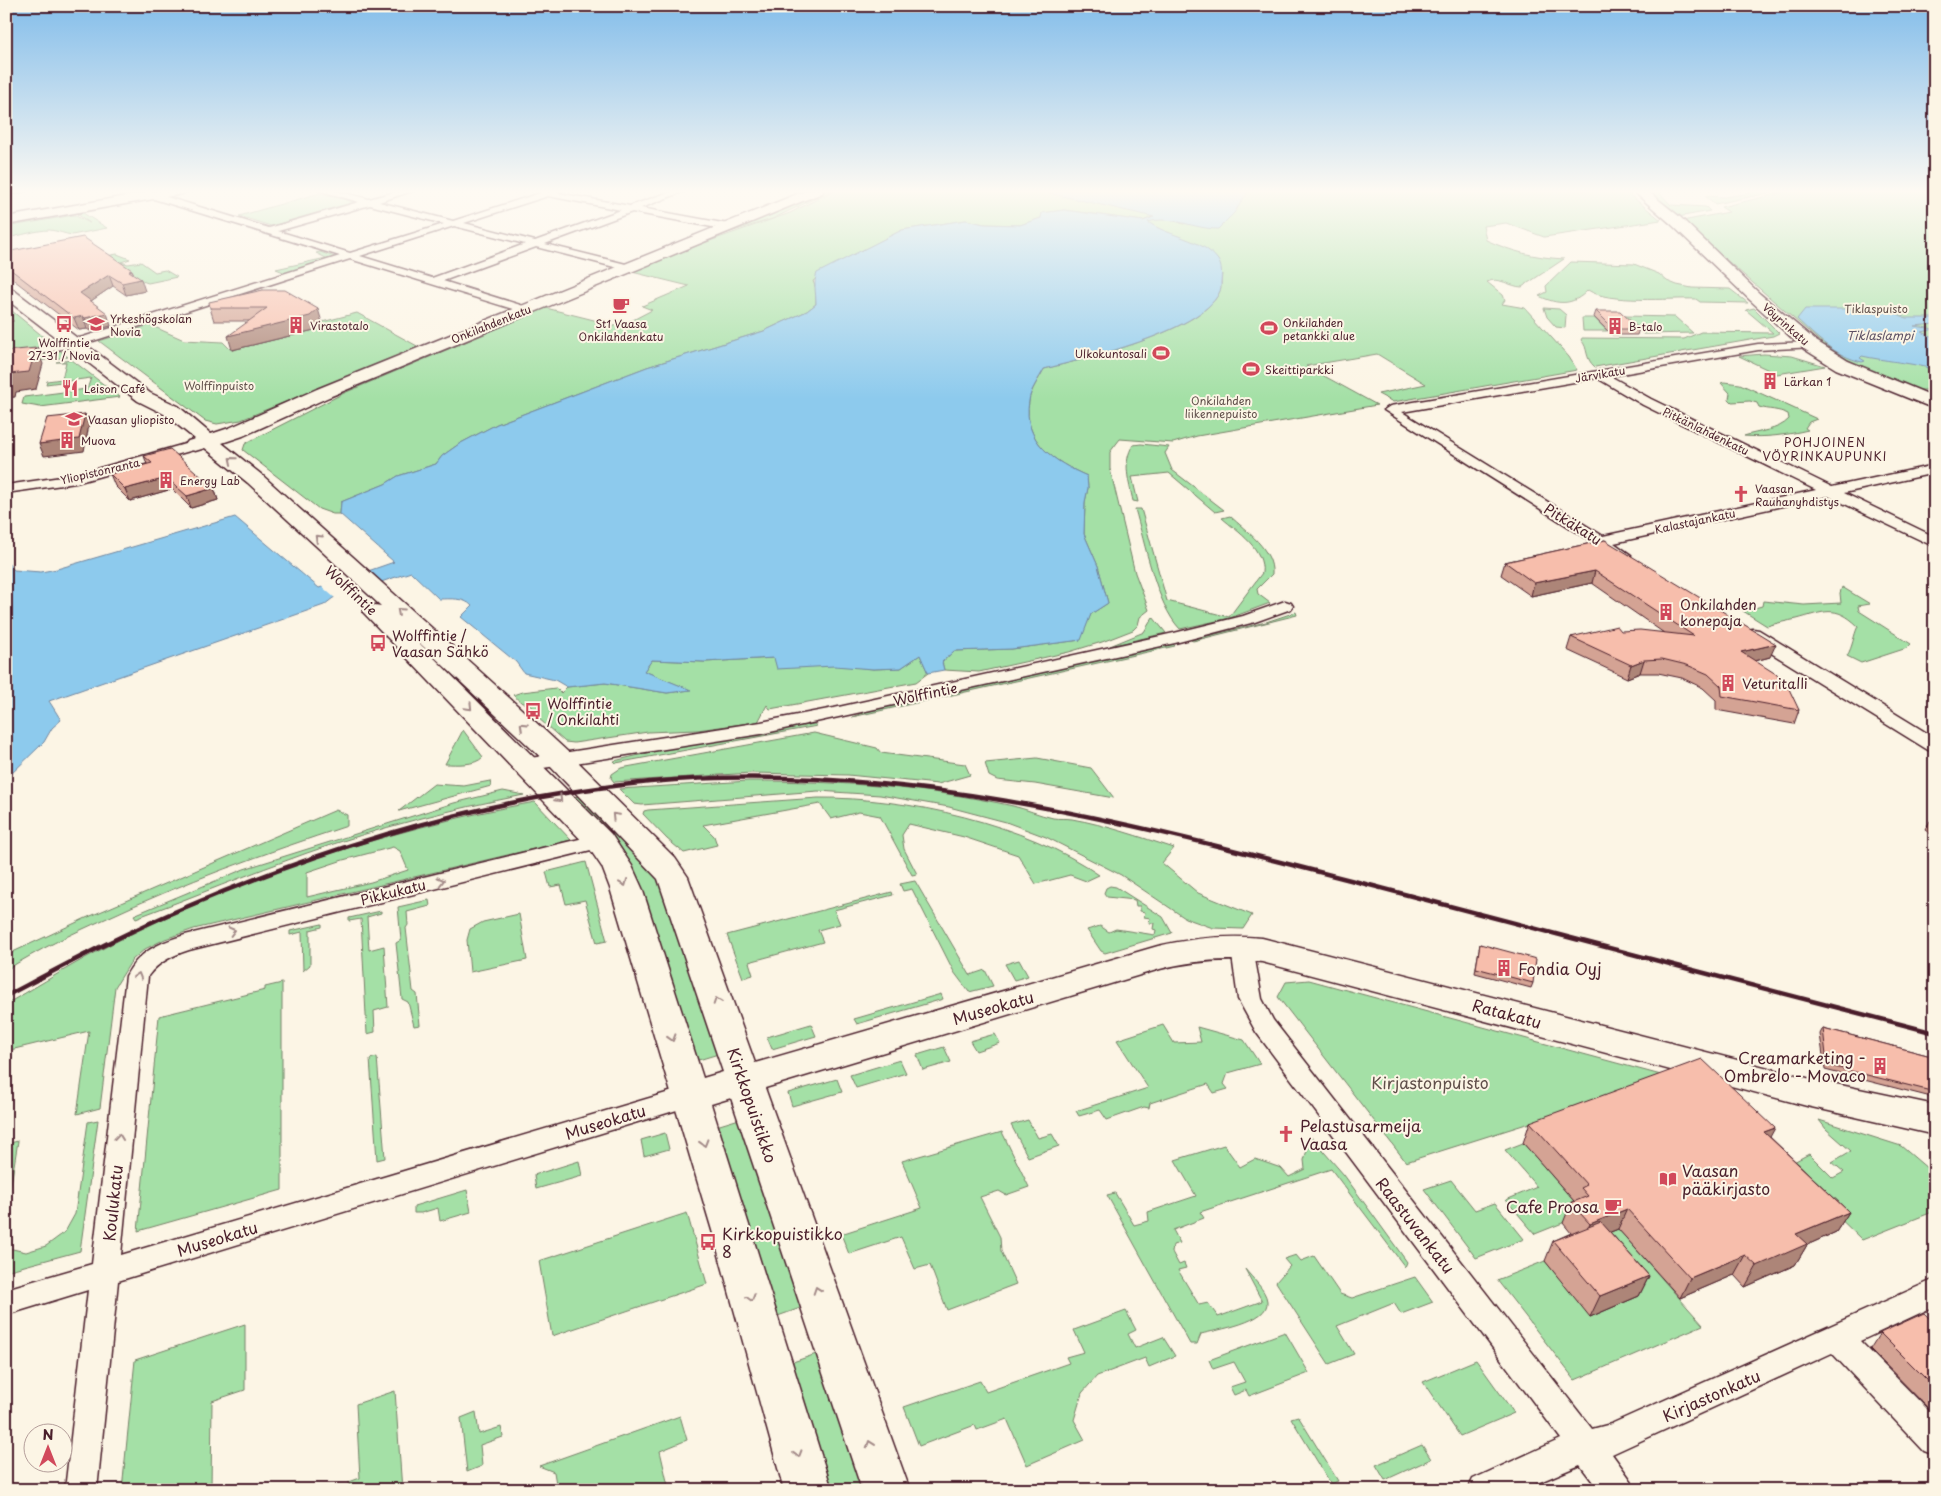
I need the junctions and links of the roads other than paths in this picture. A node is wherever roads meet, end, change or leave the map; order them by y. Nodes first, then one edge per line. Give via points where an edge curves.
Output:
1 (339, 260) edge
2 (363, 260) edge
3 (494, 260) edge
4 (598, 260) edge
5 (650, 260) edge
6 (1716, 260) edge
7 (630, 268) junction
8 (434, 282) junction
9 (6, 291) edge
10 (526, 310) junction
11 (73, 343) junction
12 (1810, 345) junction
13 (6, 361) edge
14 (1598, 374) junction
15 (1640, 397) joint
16 (1935, 404) edge
17 (1390, 410) joint
18 (200, 443) junction
19 (1935, 469) edge
20 (6, 489) edge
21 (1830, 492) junction
22 (1601, 541) junction
23 (1935, 543) edge
24 (1633, 561) edge
25 (366, 592) junction
26 (1286, 606) dead end
27 (1736, 624) edge
28 (1935, 729) edge
29 (1916, 734) junction
30 (1935, 746) edge
31 (559, 759) junction
32 (524, 765) junction
33 (600, 840) junction
34 (185, 943) joint
35 (1205, 947) joint
36 (1242, 948) junction
37 (745, 1080) junction
38 (1808, 1092) junction
39 (690, 1096) junction
40 (1935, 1120) edge
41 (1935, 1134) edge
42 (104, 1272) junction
43 (1935, 1292) edge
44 (6, 1302) edge
45 (1837, 1338) junction
46 (1935, 1440) edge
47 (1586, 1446) junction
48 (81, 1490) edge
49 (808, 1490) edge
50 (886, 1490) edge
51 (1484, 1490) edge
52 (1619, 1490) edge

1 - 11 street
2 - 8 street
3 - 8 street
4 - 7 street
5 - 7 main road, Onkilahdenkatu
6 - 12 main road, Vöyrinkatu
7 - 10 main road, Onkilahdenkatu
8 - 10 street
9 - 11 main road, Wolffintie
10 - 18 main road, Onkilahdenkatu via 239,430
11 - 13 street
11 - 18 main road, Wolffintie via 146,398 153,410
12 - 14 street, Järvikatu via 1758,346
12 - 16 main road, Vöyrinkatu via 1842,365
14 - 15 street
14 - 17 street, Järvikatu
15 - 21 street, Pitkänlahdenkatu
17 - 22 street, Pitkäkatu
18 - 20 street, Yliopistonranta via 76,479
18 - 25 main road, Wolffintie via 268,513
19 - 21 street, Kalastajankatu
21 - 22 street, Kalastajankatu
21 - 23 street, Pitkänlahdenkatu
22 - 24 street, Pitkäkatu
31 -> 25 main road, Wolffintie via 426,634
25 -> 32 main road, Wolffintie
26 - 31 street, Wolffintie via 1176,638 843,712
27 - 29 street
28 - 29 street
29 - 30 street
31 - 32 street, Wolffintie
37 -> 31 main road, Kirkkopuistikko via 673,877
32 -> 33 main road
34 -> 33 street, Pikkukatu
33 -> 39 main road via 626,888
42 -> 34 street, Koulukatu via 137,976 156,955
35 - 36 main road, Ratakatu
35 - 37 main road, Museokatu
36 - 38 main road, Ratakatu via 1262,950
36 - 47 street, Raastuvankatu via 1250,999 1264,1026
37 - 39 main road, Museokatu
50 -> 37 main road, Kirkkopuistikko
38 - 40 main road, Ratakatu
38 - 41 main road, Ratakatu
39 - 42 street, Museokatu
39 -> 49 main road
42 - 44 street, Museokatu
42 - 48 street, Koulukatu
43 - 45 street, Kirjastonkatu
45 - 46 street
45 - 47 street, Kirjastonkatu via 1614,1438
47 - 51 street, Kirjastonkatu
47 - 52 street, Raastuvankatu

